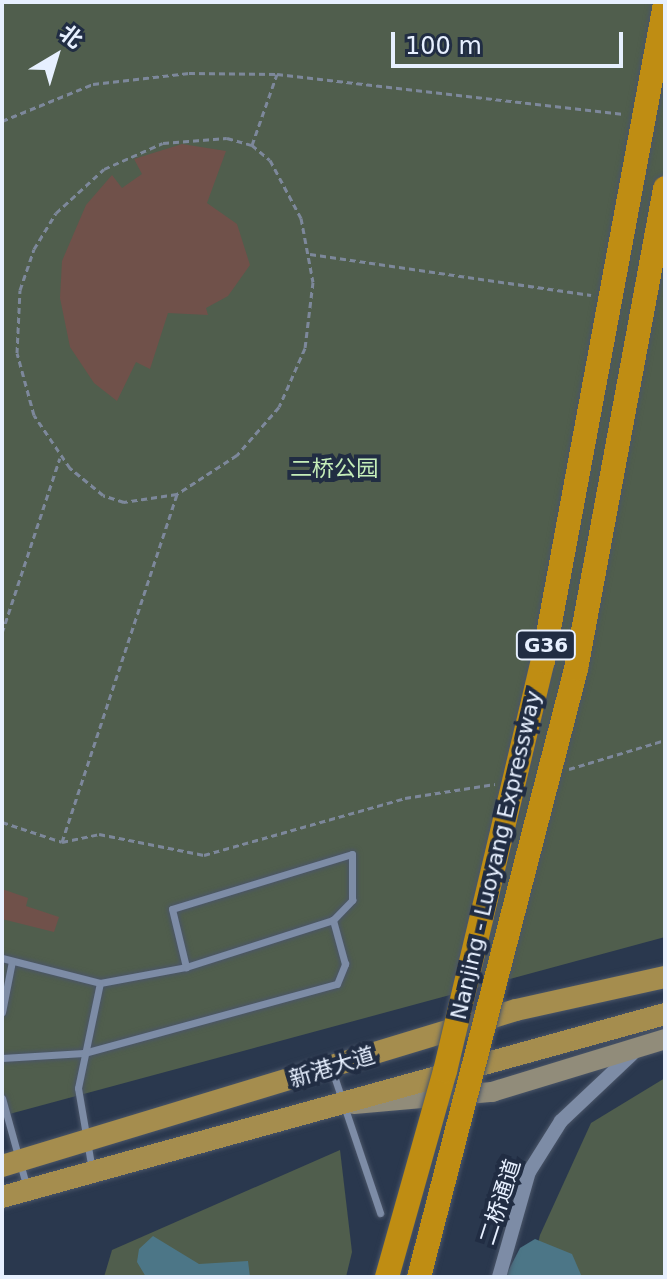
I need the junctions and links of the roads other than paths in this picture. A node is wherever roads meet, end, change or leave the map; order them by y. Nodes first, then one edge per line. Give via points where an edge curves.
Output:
1 (665, 4) edge
2 (665, 188) edge
3 (333, 920) junction
4 (2, 958) edge
5 (12, 961) junction
6 (186, 967) junction
7 (665, 977) edge
8 (100, 983) junction
9 (2, 1012) edge
10 (665, 1014) edge
11 (657, 1041) edge
12 (84, 1053) junction
13 (2, 1058) edge
14 (331, 1068) junction
15 (2, 1098) edge
16 (342, 1105) junction
17 (85, 1141) junction
18 (9, 1163) edge
19 (93, 1172) junction
20 (27, 1190) junction
21 (2, 1197) edge
22 (380, 1213) dead end
23 (387, 1277) edge
24 (419, 1277) edge
25 (499, 1277) edge

1 - 23 highway, Nanjing - Luoyang Expressway / G36, bridge via 543,661 445,1071
2 - 24 highway, Nanjing - Luoyang Expressway / G36, bridge via 576,669
3 - 6 lane
3 - 6 lane via 352,900 352,854 172,909
3 - 12 lane via 345,964 337,984
4 - 5 lane
5 - 8 lane
5 - 9 lane
6 - 8 lane
7 - 14 main road, 新港大道 via 516,1010
8 - 12 lane
10 - 16 main road, 新港大道
11 - 16 street via 492,1092
11 - 25 street, 二桥通道 via 617,1065 561,1121 529,1172
12 - 13 lane
12 - 17 lane via 78,1088
14 - 16 lane
14 - 17 main road, 新港大道
15 - 18 lane
16 - 19 main road, 新港大道
16 - 22 lane
17 - 18 main road, 新港大道
17 - 19 lane
18 - 20 lane
19 - 20 main road, 新港大道
20 - 21 main road, 新港大道

